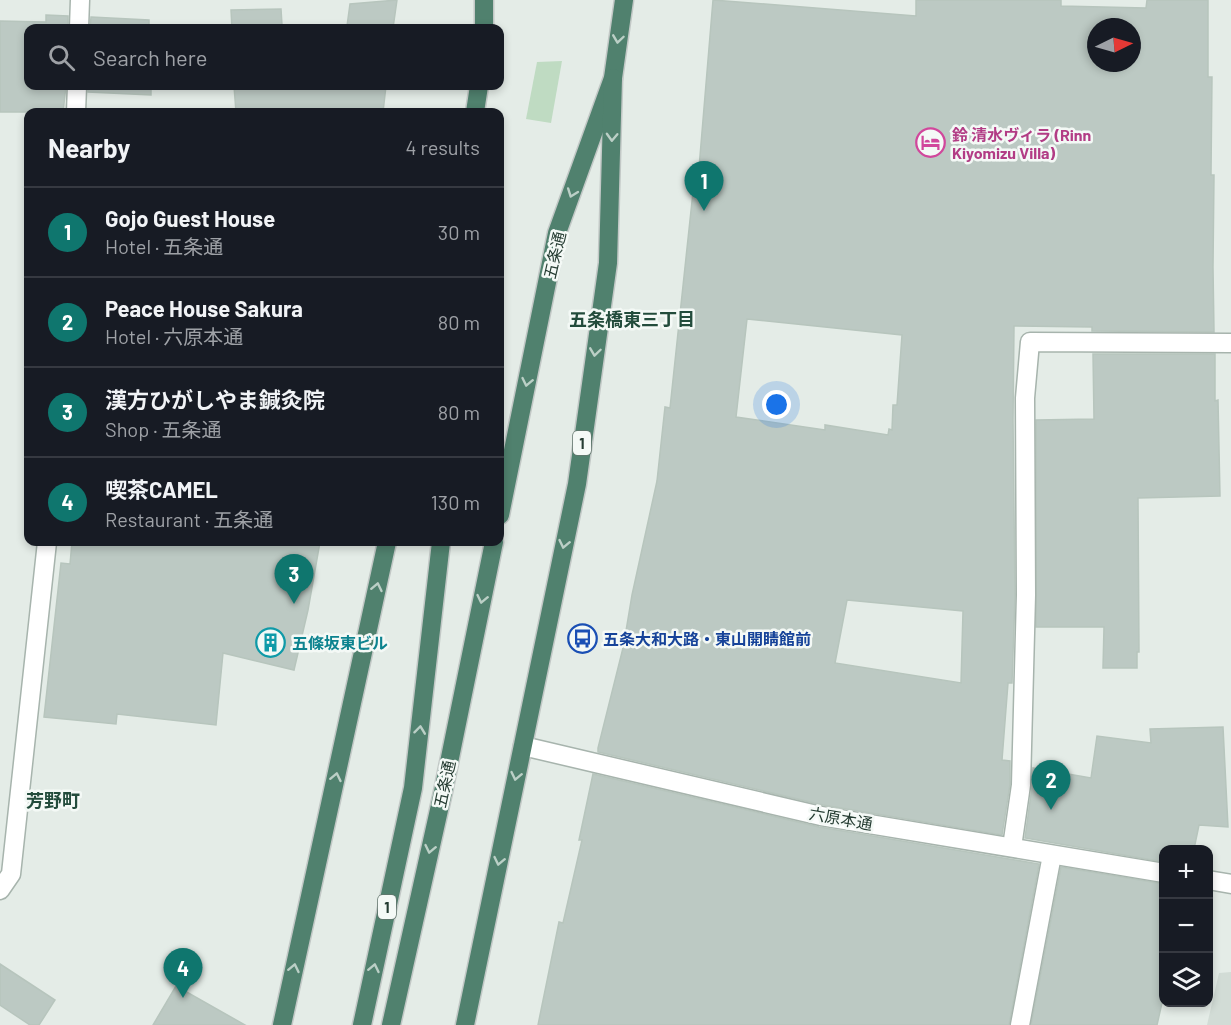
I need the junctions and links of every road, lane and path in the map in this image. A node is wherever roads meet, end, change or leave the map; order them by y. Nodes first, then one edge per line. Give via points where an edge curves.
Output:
1 (80, 0) edge
2 (484, 0) edge
3 (624, 0) edge
4 (79, 24) edge
5 (484, 24) edge
6 (613, 78) junction
7 (77, 90) edge
8 (479, 90) edge
9 (76, 108) edge
10 (476, 108) edge
11 (1231, 344) edge
12 (504, 495) edge
13 (46, 546) edge
14 (386, 546) edge
15 (441, 546) edge
16 (493, 546) edge
17 (523, 746) junction
18 (1012, 847) junction
19 (1052, 855) junction
20 (1159, 872) edge
21 (1213, 881) edge
22 (1231, 884) edge
23 (0, 890) edge
24 (282, 1025) edge
25 (362, 1025) edge
26 (391, 1025) edge
27 (465, 1025) edge
28 (1020, 1025) edge

1 - 4 street
2 - 5 highway
3 -> 6 highway, 五条通 / 1
6 -> 12 highway, 五条通 / 1 via 557,233
6 -> 17 highway, 1 via 608,263 577,483
7 - 9 street
8 - 10 highway
11 - 18 street via 1030,342 1025,398 1026,595 1021,785
13 - 23 street via 10,874
24 -> 14 highway
25 -> 15 highway, 五条通 / 1 via 413,788
16 -> 26 highway, 五条通 / 1
17 - 18 street, 六原本通 via 821,816
17 -> 27 highway, 1
18 - 19 street, 六原本通
19 - 20 street, 六原本通
19 - 28 street
21 - 22 street

